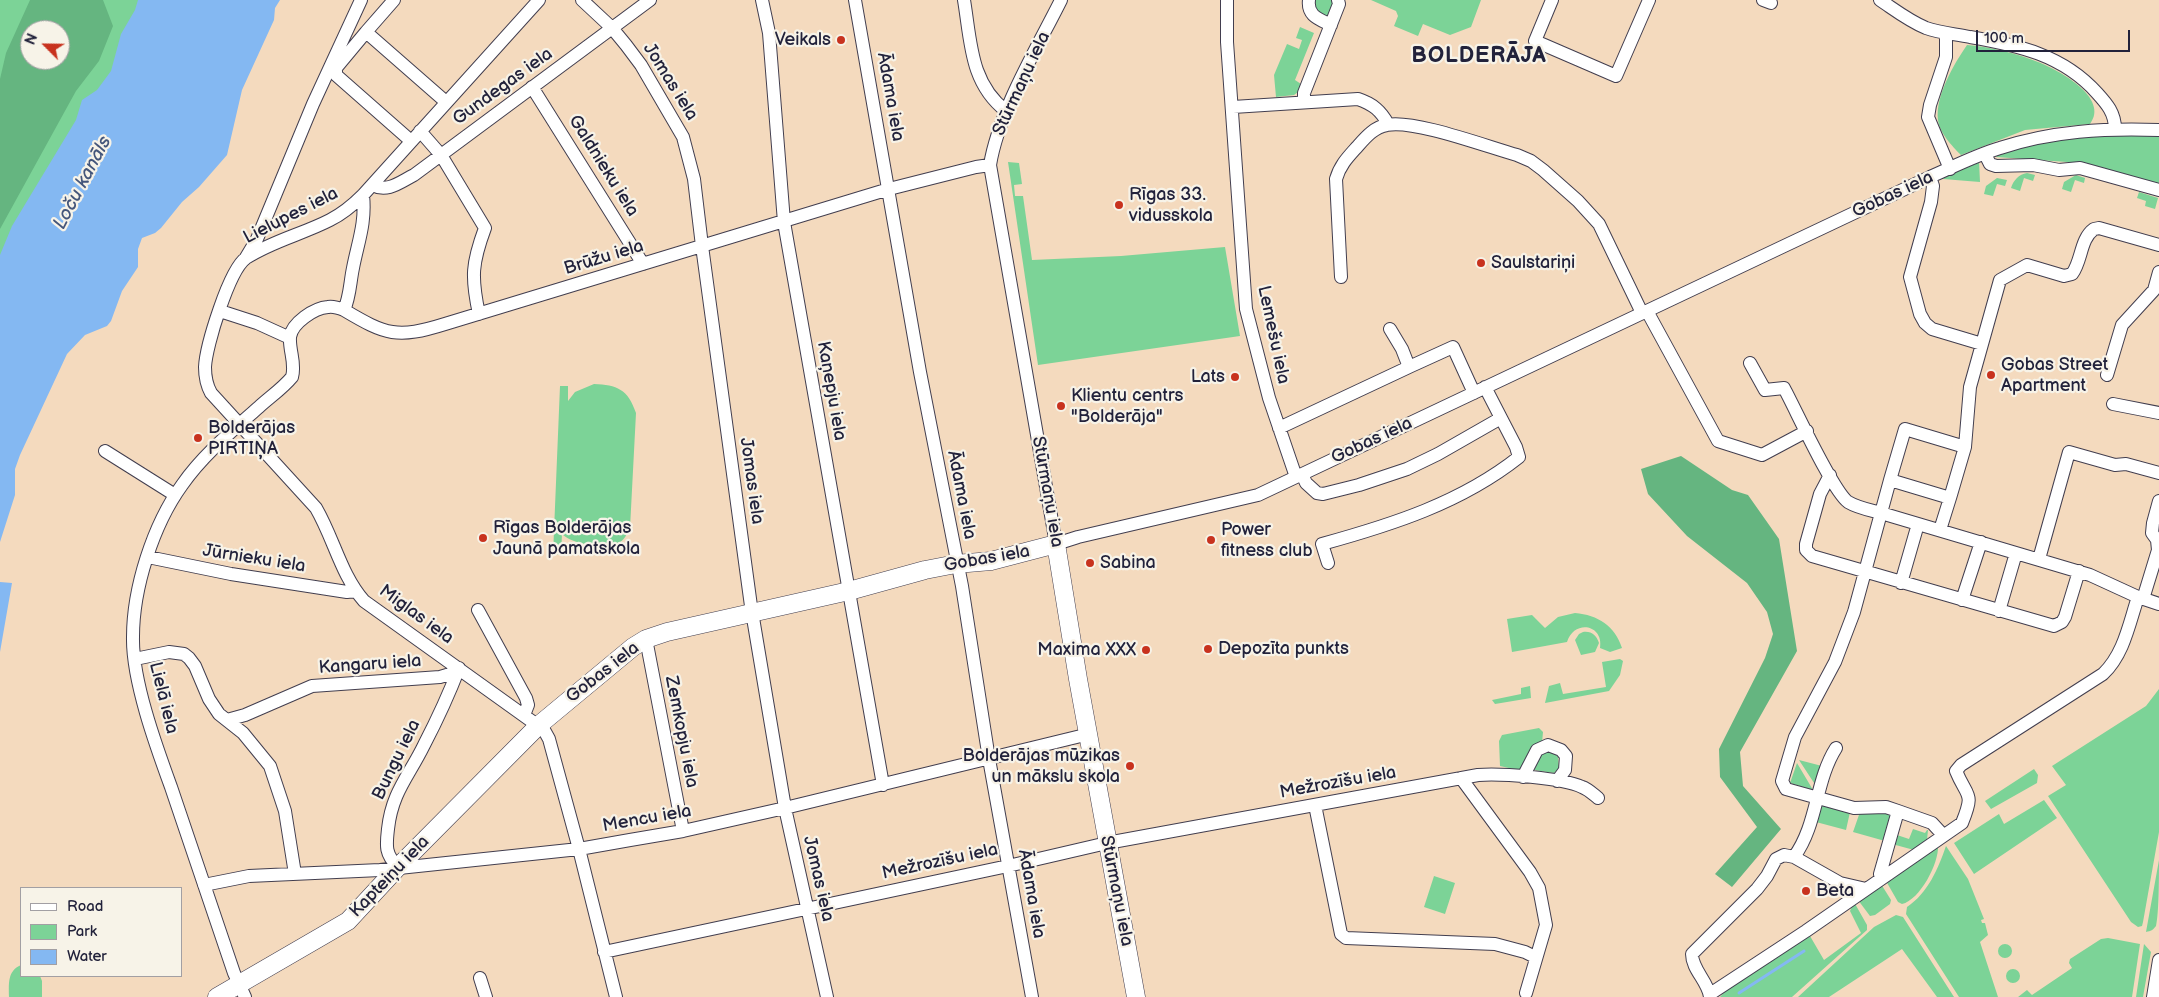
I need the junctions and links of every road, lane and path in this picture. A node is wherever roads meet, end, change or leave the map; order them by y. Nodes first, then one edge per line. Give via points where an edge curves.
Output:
1 (361, 0) edge
2 (394, 0) edge
3 (582, 0) edge
4 (650, 0) edge
5 (762, 0) edge
6 (855, 0) edge
7 (964, 0) edge
8 (1061, 0) edge
9 (1227, 0) edge
10 (1309, 0) edge
11 (1338, 0) edge
12 (1552, 0) edge
13 (1649, 0) edge
14 (1880, 0) edge
15 (533, 2) edge
16 (1331, 25) junction
17 (612, 28) junction
18 (366, 32) junction
19 (1946, 33) junction
20 (333, 68) junction
21 (532, 87) junction
22 (446, 102) junction
23 (1304, 102) junction
24 (1233, 106) junction
25 (1006, 111) junction
26 (1388, 124) junction
27 (2115, 129) junction
28 (2159, 130) edge
29 (420, 131) junction
30 (411, 141) junction
31 (1985, 154) junction
32 (441, 155) junction
33 (990, 165) junction
34 (1950, 169) junction
35 (1930, 177) junction
36 (889, 189) junction
37 (368, 190) junction
38 (2159, 190) edge
39 (784, 222) junction
40 (2159, 245) edge
41 (702, 246) junction
42 (245, 259) junction
43 (643, 264) junction
44 (2159, 272) edge
45 (1340, 277) dead end
46 (344, 310) junction
47 (220, 311) junction
48 (1644, 312) junction
49 (479, 314) junction
50 (1390, 328) dead end
51 (290, 338) junction
52 (1982, 344) junction
53 (1750, 363) dead end
54 (1410, 367) junction
55 (2107, 375) dead end
56 (1480, 390) junction
57 (2113, 404) dead end
58 (2159, 413) edge
59 (1501, 418) junction
60 (239, 425) junction
61 (1279, 428) junction
62 (1807, 431) junction
63 (1965, 447) junction
64 (105, 451) dead end
65 (2159, 473) edge
66 (1299, 475) junction
67 (1830, 475) junction
68 (1890, 480) junction
69 (175, 495) junction
70 (1950, 498) junction
71 (2159, 501) edge
72 (1881, 514) junction
73 (1918, 524) junction
74 (1940, 530) junction
75 (1981, 542) junction
76 (1056, 544) junction
77 (2016, 552) junction
78 (148, 557) junction
79 (2039, 559) junction
80 (1328, 563) dead end
81 (956, 564) junction
82 (2079, 571) junction
83 (1865, 572) junction
84 (1901, 583) junction
85 (849, 590) junction
86 (356, 591) junction
87 (2141, 598) junction
88 (1962, 600) junction
89 (2159, 604) edge
90 (478, 610) dead end
91 (1999, 611) junction
92 (752, 612) junction
93 (646, 640) junction
94 (135, 659) junction
95 (459, 668) junction
96 (524, 715) junction
97 (227, 720) junction
98 (538, 725) junction
99 (1088, 734) junction
100 (1836, 748) dead end
101 (989, 758) junction
102 (1523, 777) junction
103 (1461, 778) junction
104 (1557, 781) junction
105 (884, 785) junction
106 (1598, 798) dead end
107 (1818, 798) junction
108 (1315, 805) junction
109 (785, 808) junction
110 (1898, 811) junction
111 (682, 831) junction
112 (1943, 835) junction
113 (1107, 843) junction
114 (579, 848) junction
115 (1794, 858) junction
116 (398, 866) junction
117 (1008, 866) junction
118 (295, 874) junction
119 (1881, 879) junction
120 (204, 885) junction
121 (1866, 889) junction
122 (807, 908) junction
123 (604, 952) junction
124 (1535, 957) junction
125 (2159, 960) edge
126 (480, 978) dead end
127 (242, 991) edge
128 (1526, 993) dead end
129 (1710, 996) edge
130 (217, 997) edge
131 (486, 997) edge
132 (616, 997) edge
133 (827, 997) edge
134 (1032, 997) edge
135 (1136, 997) edge
136 (2153, 997) edge

1 - 20 street
2 - 18 street
3 - 17 street, Jomas iela
4 - 17 street, Gundegas iela
5 - 39 street, Kaņepju iela via 769,33
6 - 36 street, Ādama iela
7 - 25 street via 977,70 992,100
8 - 25 street, Stūrmaņu iela
9 - 24 street, Lemešu iela
10 - 16 street via 1310,13
11 - 16 street via 1340,4
12 - 13 street via 1535,41 1616,76
14 - 19 street via 1914,22
15 - 22 street, Lielupes iela
16 - 23 street via 1304,93
17 - 21 street, Gundegas iela
17 - 41 street, Jomas iela via 641,65 683,137 694,179
18 - 20 street
18 - 22 street
19 - 27 street via 2017,46 2054,59 2084,78 2106,102 2115,118
19 - 34 street via 1946,57 1928,117
20 - 30 street via 336,75
20 - 42 street
21 - 32 street, Gundegas iela
21 - 43 street, Galdnieku iela
22 - 29 street, Lielupes iela
23 - 24 street
23 - 26 street via 1358,99 1369,102 1381,112
24 - 61 street, Lemešu iela via 1246,309
25 - 33 street, Stūrmaņu iela via 994,142
26 - 45 street via 1368,134 1338,171
26 - 48 street via 1423,128 1532,161 1599,224
27 - 28 street, Gobas iela
27 - 31 street, Gobas iela via 2039,137
29 - 30 street, Lielupes iela
29 - 32 street
30 - 37 street, Lielupes iela
31 - 34 street, Gobas iela
31 - 38 street via 1990,164 1996,166 2024,164 2059,170 2080,168
32 - 37 street, Gundegas iela via 386,189
32 - 49 street via 485,228 474,262 473,285
33 - 36 street, Brūžu iela
33 - 76 street, Stūrmaņu iela
34 - 35 street, Gobas iela
35 - 48 street, Gobas iela
35 - 52 street via 1933,186 1931,202 1910,277 1920,314 1932,329
36 - 39 street, Brūžu iela
36 - 81 street, Ādama iela
37 - 42 street, Lielupes iela via 346,211
37 - 46 street via 363,230
39 - 41 street, Brūžu iela
39 - 85 street, Kaņepju iela
40 - 52 street via 2099,228 2086,238 2072,274 2064,276 2027,264 2000,280
41 - 43 street, Brūžu iela
41 - 92 street, Jomas iela
42 - 47 street, Lielupes iela via 230,284
43 - 49 street, Brūžu iela
44 - 55 street via 2154,290 2122,325
46 - 49 street, Brūžu iela via 384,331 401,334 419,332
46 - 51 street via 322,308 297,324
47 - 51 street
47 - 60 street, Lielupes iela via 206,357 206,384
48 - 56 street, Gobas iela
48 - 62 street via 1718,441 1762,454
50 - 54 street
51 - 60 street via 295,366 292,376
52 - 63 street via 1970,387
53 - 62 street via 1765,390 1784,388
54 - 56 street via 1453,347
54 - 61 street
56 - 59 street
56 - 66 street, Gobas iela
57 - 58 street
59 - 66 street, Lemešu iela via 1407,469 1359,485 1323,494 1317,493
59 - 80 street via 1519,457 1452,500 1383,527 1322,544
60 - 69 street, Lielā iela via 202,461
60 - 86 street, Miglas iela via 316,508
61 - 66 street, Lemešu iela
62 - 67 street
63 - 68 street via 1905,429
63 - 70 street
64 - 69 street
65 - 79 street via 2069,452
66 - 76 street, Gobas iela via 1258,495
67 - 72 street via 1849,502
67 - 83 street via 1820,494 1806,550 1812,556
68 - 70 street
68 - 72 street
69 - 78 street, Lielā iela
70 - 74 street
71 - 87 street via 2152,534 2157,540 2158,550
72 - 73 street
72 - 83 street
73 - 74 street
73 - 84 street
74 - 75 street
75 - 77 street
75 - 88 street
76 - 81 street, Gobas iela via 991,561
76 - 99 street, Stūrmaņu iela
77 - 79 street
77 - 91 street
78 - 86 street, Jūrnieku iela via 230,574
78 - 94 street, Lielā iela via 134,622
79 - 82 street
81 - 85 street, Gobas iela
81 - 101 street, Ādama iela
82 - 87 street
82 - 91 street via 2065,617 2059,625 2050,626
83 - 84 street
83 - 107 street via 1854,612 1834,662 1796,737 1782,781 1786,788
84 - 88 street
85 - 92 street, Gobas iela
85 - 105 street, Kaņepju iela
86 - 95 street, Miglas iela via 364,601
87 - 89 street
87 - 112 street via 2120,652 2103,674 1961,765 1956,771 1970,794 1967,809 1962,823
88 - 91 street
90 - 96 street via 526,698 528,704
92 - 93 street, Gobas iela
92 - 109 street, Jomas iela
93 - 98 street, Gobas iela via 587,683
93 - 111 street, Zemkopju iela
94 - 97 street via 169,652 184,654 195,666 208,698
94 - 120 street, Lielā iela via 150,723
95 - 96 street, Miglas iela
95 - 97 street, Kangaru iela via 440,677 312,686
95 - 116 street, Bungu iela via 418,757 394,797 386,843 388,856
96 - 98 street, Miglas iela
97 - 118 street via 243,733 270,766 285,811
98 - 114 street, Miglas iela via 549,740
98 - 116 street, Kapteiņu iela
99 - 101 street, Mencu iela
99 - 113 street, Stūrmaņu iela
100 - 107 street via 1828,761
101 - 105 street, Mencu iela
101 - 117 street, Ādama iela
102 - 103 street, Mežrozīšu iela via 1487,774
102 - 104 street, Mežrozīšu iela
102 - 104 street via 1537,750 1548,745 1561,750 1566,756 1564,770
103 - 108 street, Mežrozīšu iela
103 - 124 street via 1539,888 1546,925
104 - 106 street, Mežrozīšu iela via 1582,787
105 - 109 street, Mencu iela
107 - 110 street via 1854,808 1886,807
107 - 115 street via 1804,842
108 - 113 street, Mežrozīšu iela
108 - 124 street via 1341,934 1346,938 1495,944
109 - 111 street, Mencu iela
109 - 122 street, Jomas iela
110 - 112 street via 1932,823
110 - 119 street
111 - 114 street, Mencu iela
112 - 119 street
113 - 117 street, Mežrozīšu iela
113 - 135 street, Stūrmaņu iela
114 - 116 street, Mencu iela
114 - 123 street, Miglas iela
115 - 121 street via 1840,883
115 - 129 street via 1784,855 1776,859 1757,889 1692,954 1692,962
116 - 118 street, Mencu iela via 380,870
116 - 127 street, Kapteiņu iela via 348,921
117 - 122 street, Mežrozīšu iela
117 - 134 street, Ādama iela
118 - 120 street, Mencu iela via 249,876
119 - 121 street
120 - 127 street, Lielā iela
121 - 129 street
122 - 123 street, Mežrozīšu iela
122 - 133 street, Jomas iela
123 - 132 street, Miglas iela
124 - 128 street
125 - 136 street
126 - 131 street
127 - 130 street, Kapteiņu iela

